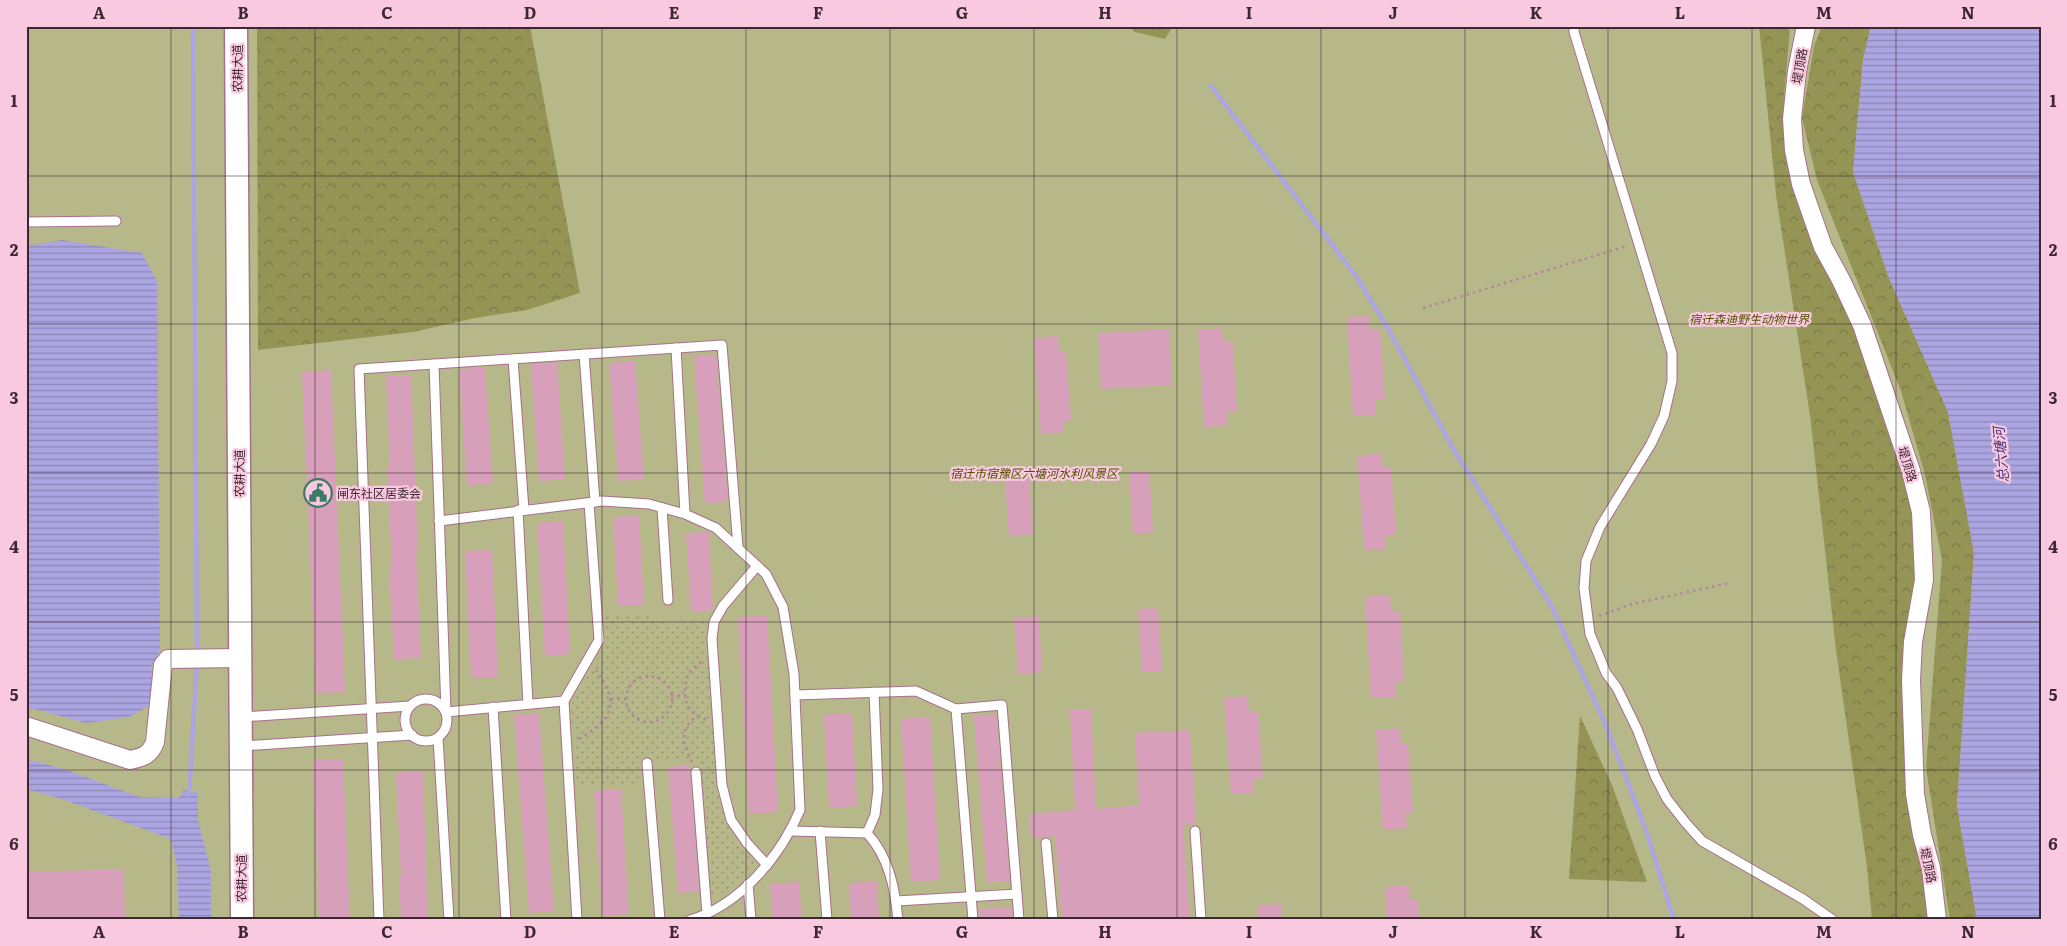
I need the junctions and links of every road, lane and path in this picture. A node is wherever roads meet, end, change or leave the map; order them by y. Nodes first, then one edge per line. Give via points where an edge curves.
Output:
1 (236, 26) edge
2 (1574, 26) edge
3 (1792, 26) edge
4 (1806, 26) edge
5 (1802, 45) junction
6 (116, 221) dead end
7 (26, 222) edge
8 (1638, 243) junction
9 (1423, 308) dead end
10 (676, 348) junction
11 (584, 354) junction
12 (513, 359) junction
13 (434, 364) junction
14 (592, 502) junction
15 (662, 508) junction
16 (521, 510) junction
17 (685, 514) junction
18 (439, 521) junction
19 (738, 547) junction
20 (757, 566) junction
21 (1730, 583) dead end
22 (668, 600) dead end
23 (1588, 619) junction
24 (713, 654) junction
25 (240, 658) junction
26 (588, 659) junction
27 (874, 692) junction
28 (685, 695) junction
29 (795, 695) junction
30 (671, 696) junction
31 (611, 699) junction
32 (626, 699) junction
33 (564, 701) junction
34 (528, 704) junction
35 (410, 706) junction
36 (494, 707) junction
37 (371, 709) junction
38 (956, 709) junction
39 (446, 712) junction
40 (697, 715) junction
41 (241, 717) junction
42 (718, 725) junction
43 (26, 726) edge
44 (412, 735) junction
45 (372, 738) junction
46 (438, 738) junction
47 (567, 745) junction
48 (241, 746) junction
49 (647, 763) dead end
50 (696, 772) joint
51 (792, 831) junction
52 (820, 831) junction
53 (1195, 831) dead end
54 (867, 833) junction
55 (1046, 843) dead end
56 (767, 865) junction
57 (748, 884) junction
58 (1017, 894) junction
59 (972, 896) junction
60 (896, 901) junction
61 (707, 914) junction
62 (242, 920) edge
63 (379, 920) edge
64 (449, 920) edge
65 (506, 920) edge
66 (577, 920) edge
67 (660, 920) edge
68 (690, 920) edge
69 (751, 920) edge
70 (828, 920) edge
71 (898, 920) edge
72 (974, 920) edge
73 (1019, 920) edge
74 (1052, 920) edge
75 (1201, 920) edge
76 (1833, 920) edge
77 (1937, 920) edge

1 - 25 street, 农耕大道
2 - 8 lane
3 - 5 street
4 - 5 street, 堤顶路
5 - 77 street, 堤顶路 via 1792,119 1801,184 1823,247 1862,325 1911,471 1921,512 1924,580 1913,642 1911,680 1916,794 1931,868
6 - 7 lane
8 - 9 path
8 - 23 lane via 1672,353 1672,381 1664,416 1651,444 1600,527 1586,561 1584,588
10 - 11 lane
10 - 17 lane
10 - 19 lane via 722,345
11 - 12 lane
11 - 14 lane
12 - 13 lane
12 - 16 lane
13 - 18 lane
13 - 37 lane via 360,369
14 - 15 lane via 649,504
14 - 16 lane
14 - 26 lane via 599,640
15 - 17 lane
15 - 22 lane
16 - 18 lane
16 - 34 lane
17 - 19 lane via 716,528
18 - 39 lane
19 - 20 lane
20 - 24 lane via 736,589 714,622
20 - 29 lane via 766,574 783,607
21 - 23 path via 1632,604
23 - 76 lane via 1598,656 1628,711 1655,776 1667,799 1685,822 1702,841
24 - 28 path via 688,673
24 - 42 lane
25 - 41 street, 农耕大道
25 - 43 street via 168,660 164,665 155,742 144,757 130,760
26 - 31 path
26 - 33 lane
27 - 29 lane
27 - 38 lane via 916,691
27 - 54 lane via 878,789 875,815
28 - 30 path
28 - 40 path via 690,710
29 - 51 lane via 800,810
30 - 32 path via 668,685 647,675 633,682
30 - 32 path via 666,715 653,722 638,720 632,715
31 - 32 path
31 - 47 path via 606,717 589,733
33 - 34 lane
33 - 47 lane
34 - 36 lane
35 - 37 lane
35 - 39 lane via 416,701 430,699
35 - 44 lane via 405,718
36 - 39 lane
36 - 65 lane
37 - 41 lane
37 - 45 lane
38 - 58 lane via 1002,705
38 - 59 lane
39 - 46 lane via 447,726
40 - 42 path
40 - 50 path via 686,726 683,737
41 - 48 street, 农耕大道
42 - 56 lane via 722,785 731,820
44 - 45 lane
44 - 46 lane via 425,741
45 - 48 lane
45 - 63 lane
46 - 64 lane
47 - 66 lane
48 - 62 street, 农耕大道
49 - 67 lane
50 - 61 lane
51 - 52 lane
51 - 56 lane
52 - 54 lane
52 - 70 lane
53 - 75 lane
54 - 60 lane via 884,855
55 - 74 lane
56 - 57 lane
57 - 61 lane
57 - 69 lane
58 - 59 lane
58 - 73 lane
59 - 60 lane
59 - 72 lane
60 - 71 lane
61 - 68 lane

